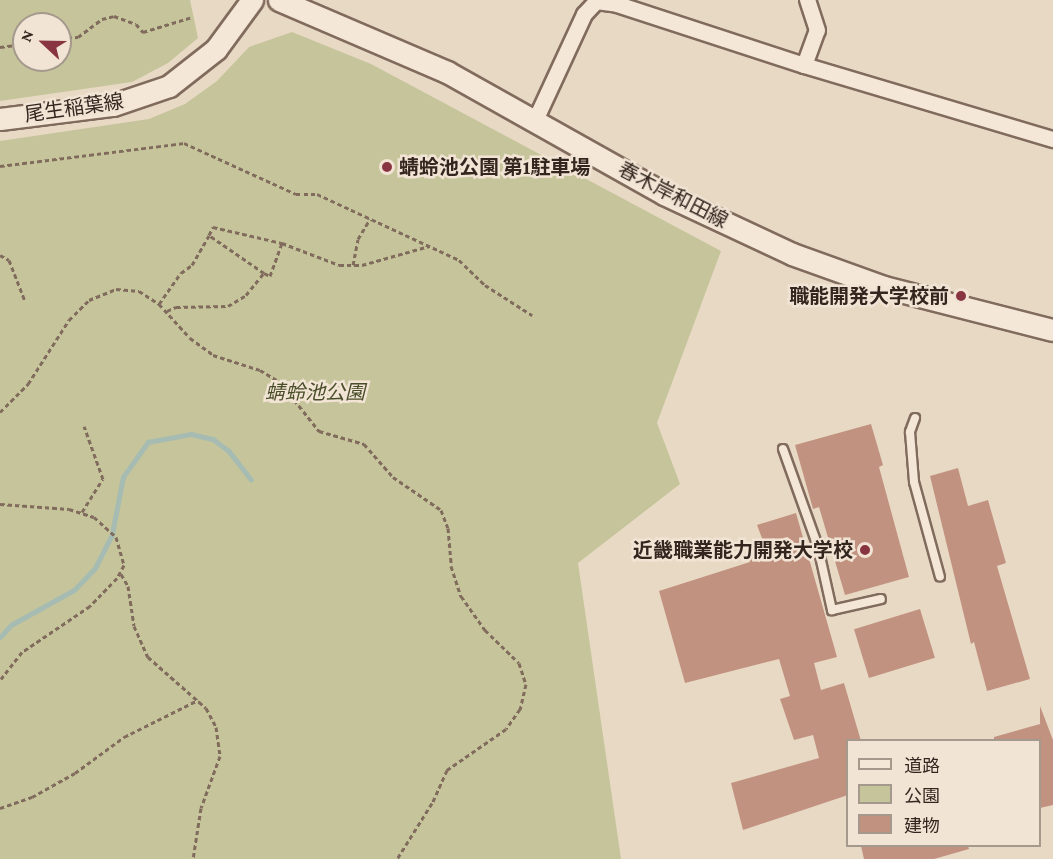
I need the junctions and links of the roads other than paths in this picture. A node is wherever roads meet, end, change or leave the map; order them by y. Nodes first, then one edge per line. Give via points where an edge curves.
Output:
1 (252, 0) edge
2 (279, 0) edge
3 (807, 0) edge
4 (804, 65) junction
5 (0, 119) edge
6 (535, 120) junction
7 (1053, 139) edge
8 (1053, 330) edge
9 (915, 418) dead end
10 (783, 449) dead end
11 (940, 577) dead end
12 (881, 598) dead end

1 - 5 main road, 尾生稲葉線 via 216,49 169,86 113,105
2 - 6 main road, 春木岸和田線 via 440,68
3 - 4 street via 817,30
4 - 6 street via 617,4 596,1 584,14
4 - 7 street
6 - 8 main road, 春木岸和田線 via 664,194 792,254 884,287
9 - 11 lane via 910,432 914,482
10 - 12 lane via 818,547 832,610

